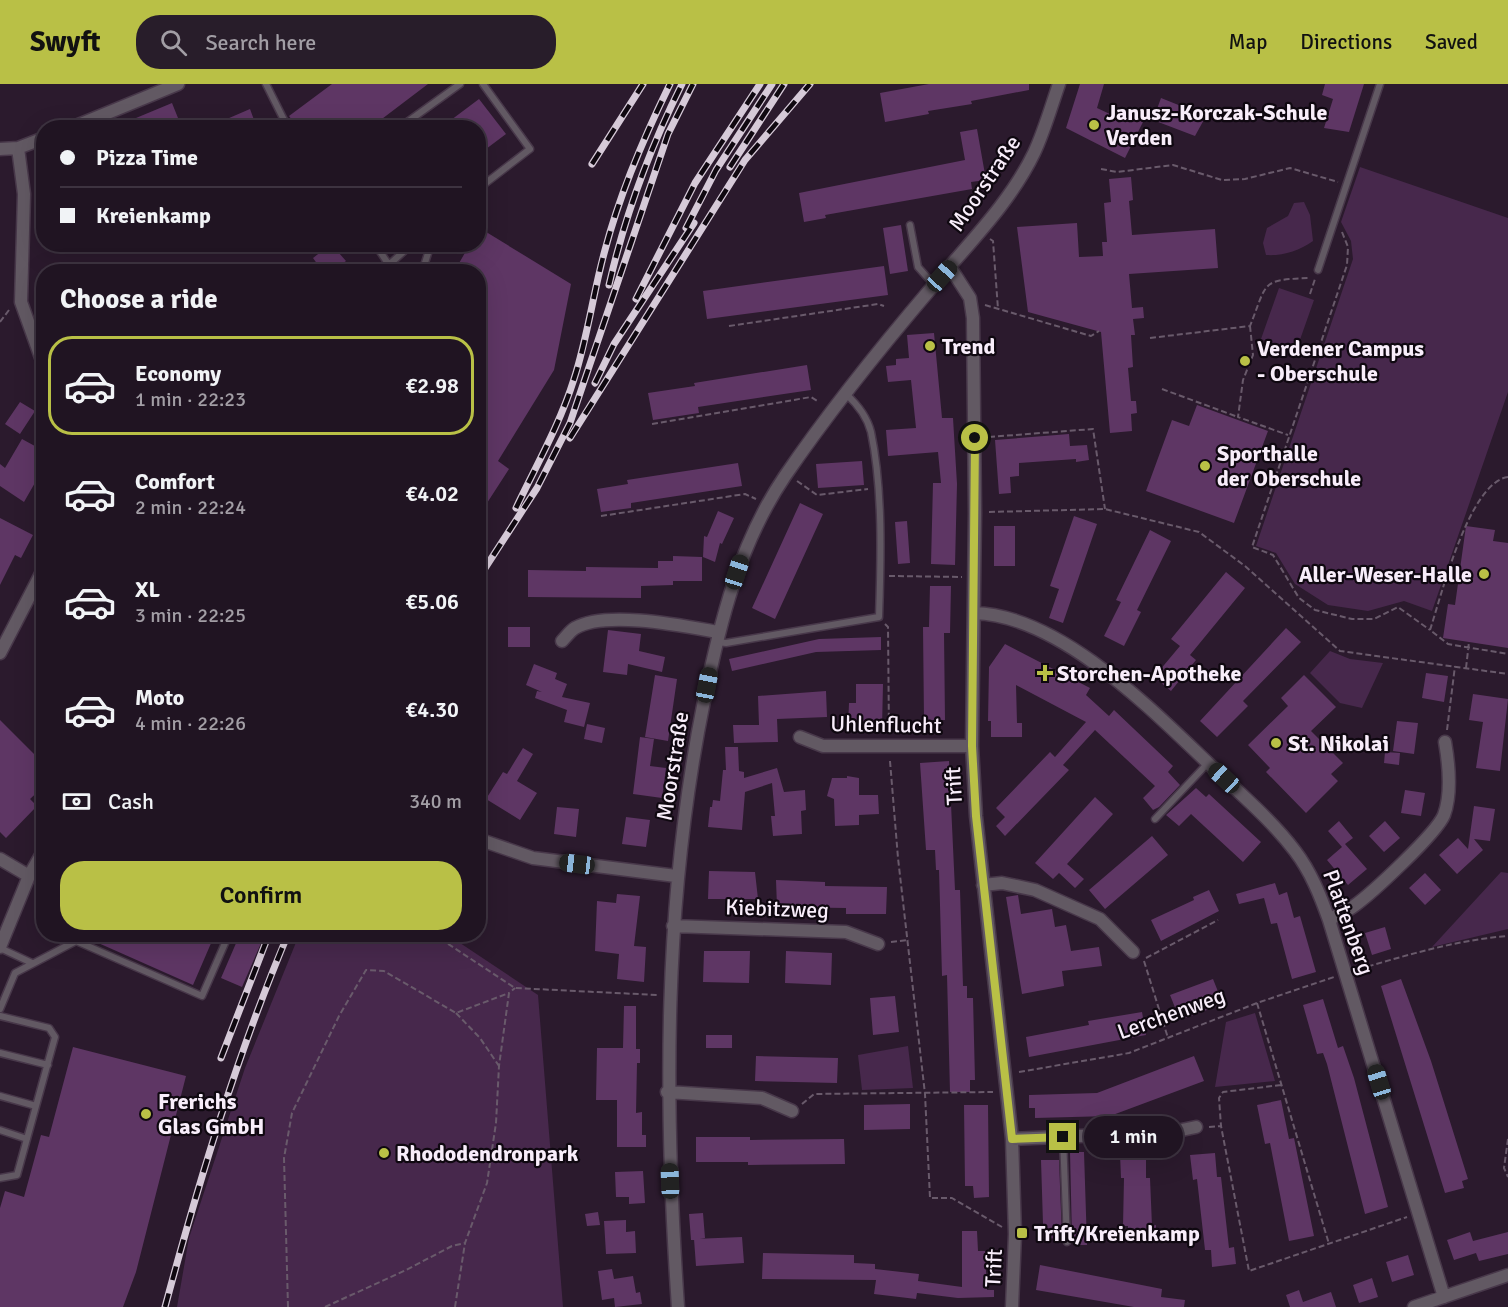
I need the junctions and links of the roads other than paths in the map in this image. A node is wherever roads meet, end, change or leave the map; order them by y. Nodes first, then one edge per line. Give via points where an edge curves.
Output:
1 (178, 84) edge
2 (266, 84) edge
3 (460, 84) edge
4 (483, 84) edge
5 (1059, 84) edge
6 (1380, 84) edge
7 (90, 120) edge
8 (284, 120) edge
9 (410, 120) edge
10 (36, 141) edge
11 (18, 148) junction
12 (0, 149) edge
13 (486, 183) edge
14 (910, 225) dead end
15 (403, 252) edge
16 (390, 264) edge
17 (950, 267) junction
18 (1318, 270) dead end
19 (934, 285) junction
20 (36, 344) edge
21 (846, 394) junction
22 (36, 583) edge
23 (974, 613) junction
24 (717, 637) junction
25 (562, 641) dead end
26 (0, 652) edge
27 (800, 736) dead end
28 (1445, 742) road end
29 (972, 746) junction
30 (1208, 763) junction
31 (1155, 819) dead end
32 (486, 842) edge
33 (0, 859) edge
34 (36, 864) edge
35 (29, 876) junction
36 (676, 876) junction
37 (983, 885) junction
38 (1329, 920) junction
39 (673, 926) junction
40 (74, 942) edge
41 (78, 942) edge
42 (226, 942) edge
43 (878, 944) road end
44 (0, 948) edge
45 (1138, 956) road end
46 (32, 963) junction
47 (0, 1009) edge
48 (1, 1019) edge
49 (0, 1053) edge
50 (48, 1065) junction
51 (667, 1092) junction
52 (0, 1096) edge
53 (36, 1106) junction
54 (792, 1112) road end
55 (1196, 1127) dead end
56 (0, 1131) edge
57 (1063, 1137) junction
58 (27, 1139) junction
59 (1012, 1139) junction
60 (0, 1178) edge
61 (1067, 1242) dead end
62 (1508, 1275) edge
63 (1444, 1297) junction
64 (678, 1307) edge
65 (1012, 1307) edge
66 (1414, 1307) edge

1 - 7 street
2 - 8 lane
3 - 9 lane
4 - 13 lane via 530,149
5 - 17 street, Moorstraße via 1029,162
6 - 18 lane
10 - 11 street
11 - 12 street
11 - 20 street via 24,194 21,302
14 - 19 lane via 918,267
15 - 16 lane
17 - 19 street, Moorstraße
17 - 23 street, Trift via 970,301 974,329
19 - 21 street, Moorstraße
21 - 24 street, Moorstraße via 766,505 744,552
21 - 24 lane via 858,404 871,430 877,488 879,617 726,644
22 - 26 street
23 - 29 street, Trift
23 - 30 street, Plattenberg via 1008,618 1078,653 1114,677
24 - 25 street via 645,620 589,623 574,629
24 - 36 street, Moorstraße via 694,749
27 - 29 street, Uhlenflucht via 823,746
28 - 38 street via 1448,799 1434,831 1354,906
29 - 37 street, Trift
30 - 31 lane
30 - 38 street, Plattenberg via 1294,850 1307,868
32 - 36 street via 533,858
33 - 35 street
34 - 35 street
35 - 44 street
36 - 39 street, Moorstraße
37 - 45 street via 1002,883 1035,890 1100,920
37 - 59 street, Trift
38 - 63 street, Plattenberg
39 - 43 street, Kiebitzweg via 846,932
39 - 51 street, Moorstraße
40 - 46 lane
41 - 42 lane via 202,996
44 - 46 lane
46 - 47 lane via 15,973
48 - 50 lane via 49,1028 55,1037
49 - 50 lane
50 - 53 lane
51 - 54 street via 762,1098
51 - 64 street, Moorstraße
52 - 53 lane
53 - 58 lane
55 - 57 street via 1172,1132
56 - 58 lane
57 - 59 street
57 - 61 lane
58 - 60 lane via 16,1175
59 - 65 street, Trift via 1016,1234
62 - 63 street
63 - 66 street

